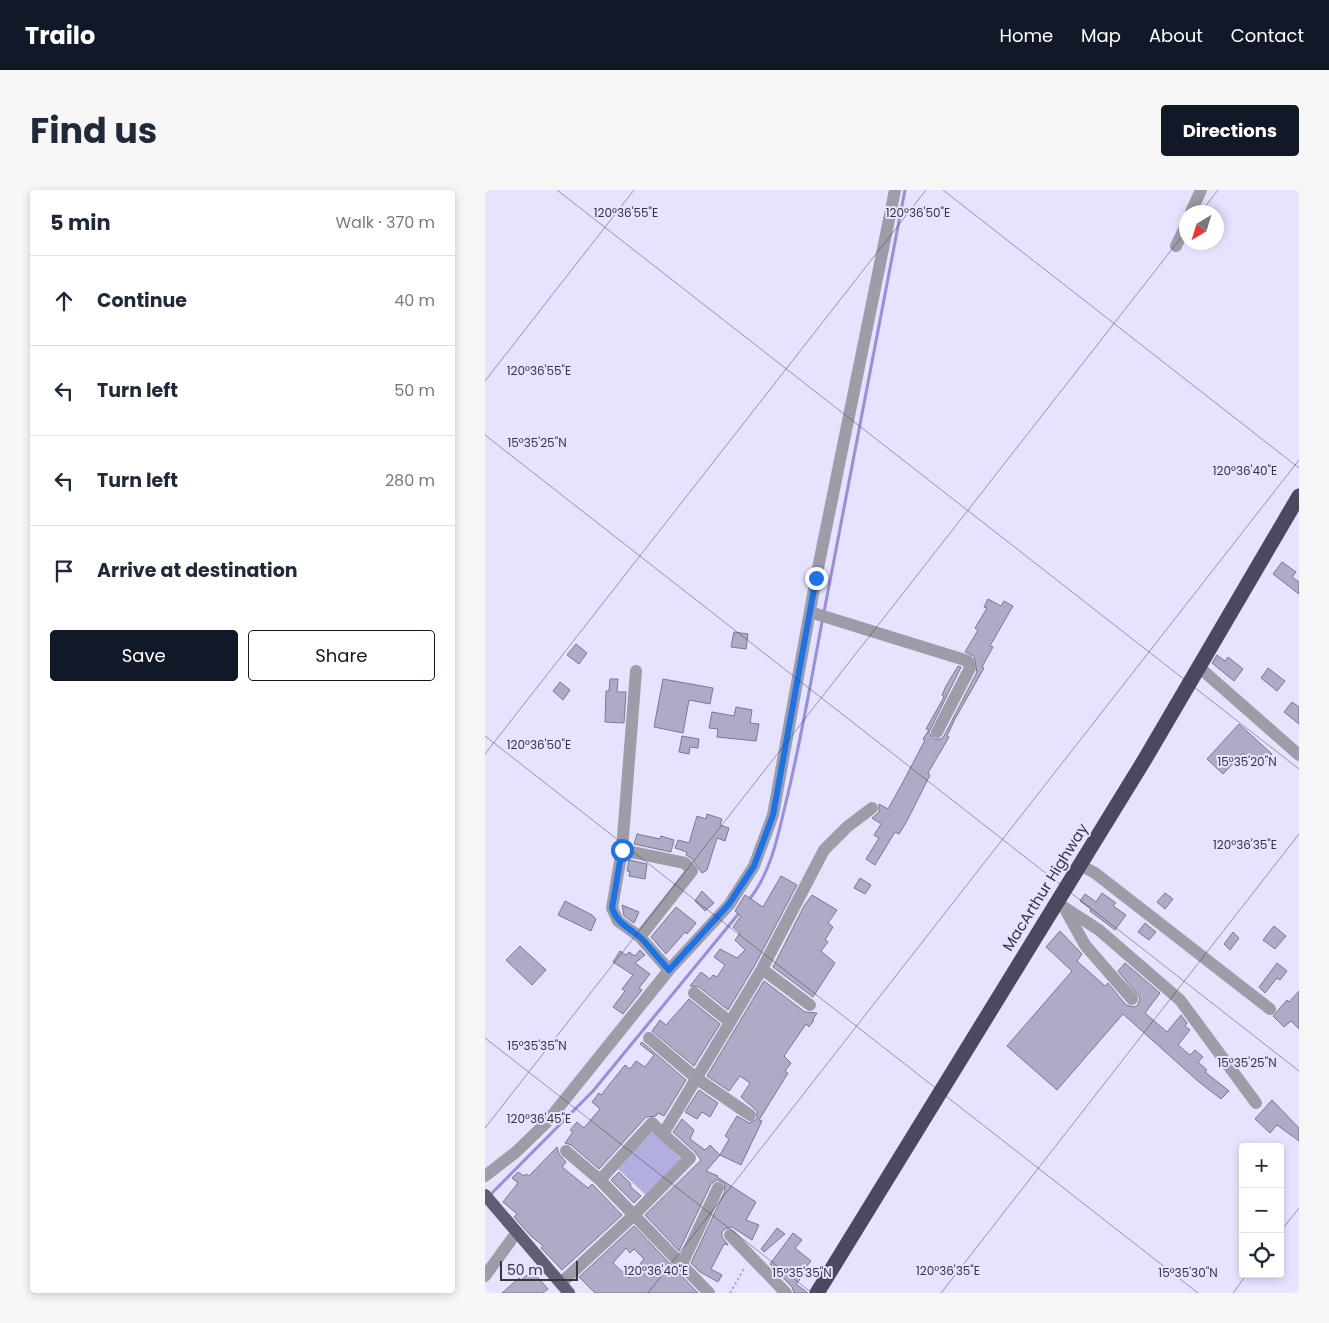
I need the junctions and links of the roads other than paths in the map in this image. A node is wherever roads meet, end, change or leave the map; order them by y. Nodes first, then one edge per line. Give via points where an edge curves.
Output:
1 (895, 190) edge
2 (1201, 190) edge
3 (1194, 205) edge
4 (1179, 241) edge
5 (1177, 246) dead end
6 (1299, 496) edge
7 (810, 612) junction
8 (1200, 668) junction
9 (636, 671) dead end
10 (937, 732) dead end
11 (1299, 755) edge
12 (872, 808) dead end
13 (622, 850) junction
14 (1079, 865) junction
15 (1060, 904) junction
16 (640, 938) junction
17 (762, 969) junction
18 (669, 970) junction
19 (694, 993) dead end
20 (1132, 999) dead end
21 (810, 1005) dead end
22 (1270, 1009) dead end
23 (730, 1022) junction
24 (649, 1038) dead end
25 (696, 1078) junction
26 (1256, 1103) dead end
27 (750, 1116) dead end
28 (663, 1134) junction
29 (566, 1151) dead end
30 (485, 1176) edge
31 (600, 1180) junction
32 (718, 1188) dead end
33 (485, 1195) edge
34 (635, 1214) junction
35 (517, 1232) junction
36 (730, 1235) dead end
37 (682, 1264) junction
38 (485, 1276) edge
39 (565, 1288) edge
40 (820, 1292) edge
41 (709, 1293) edge
42 (786, 1293) edge

1 - 7 street
2 - 3 street
4 - 5 street
6 - 8 highway, MacArthur Highway
7 - 10 street via 968,661 970,668
7 - 18 street via 773,815 754,866 729,904
8 - 11 street
8 - 14 highway, MacArthur Highway
9 - 13 street
12 - 17 street via 824,850
13 - 16 street via 612,908 618,921
13 - 16 street via 685,863 692,871
14 - 15 highway, MacArthur Highway
14 - 22 street via 1095,873
15 - 20 street via 1085,945
15 - 26 street via 1099,930 1180,1000
15 - 40 highway, MacArthur Highway
16 - 18 street
17 - 21 street
17 - 23 street
18 - 30 street via 546,1123
19 - 23 street
23 - 25 street
24 - 25 street
25 - 27 street
25 - 28 street
28 - 31 street via 653,1124
28 - 34 street via 690,1158
29 - 31 street
31 - 34 street
32 - 37 street
33 - 35 main road
34 - 37 street
34 - 39 street
35 - 38 street
35 - 39 main road
36 - 42 street
37 - 41 street

